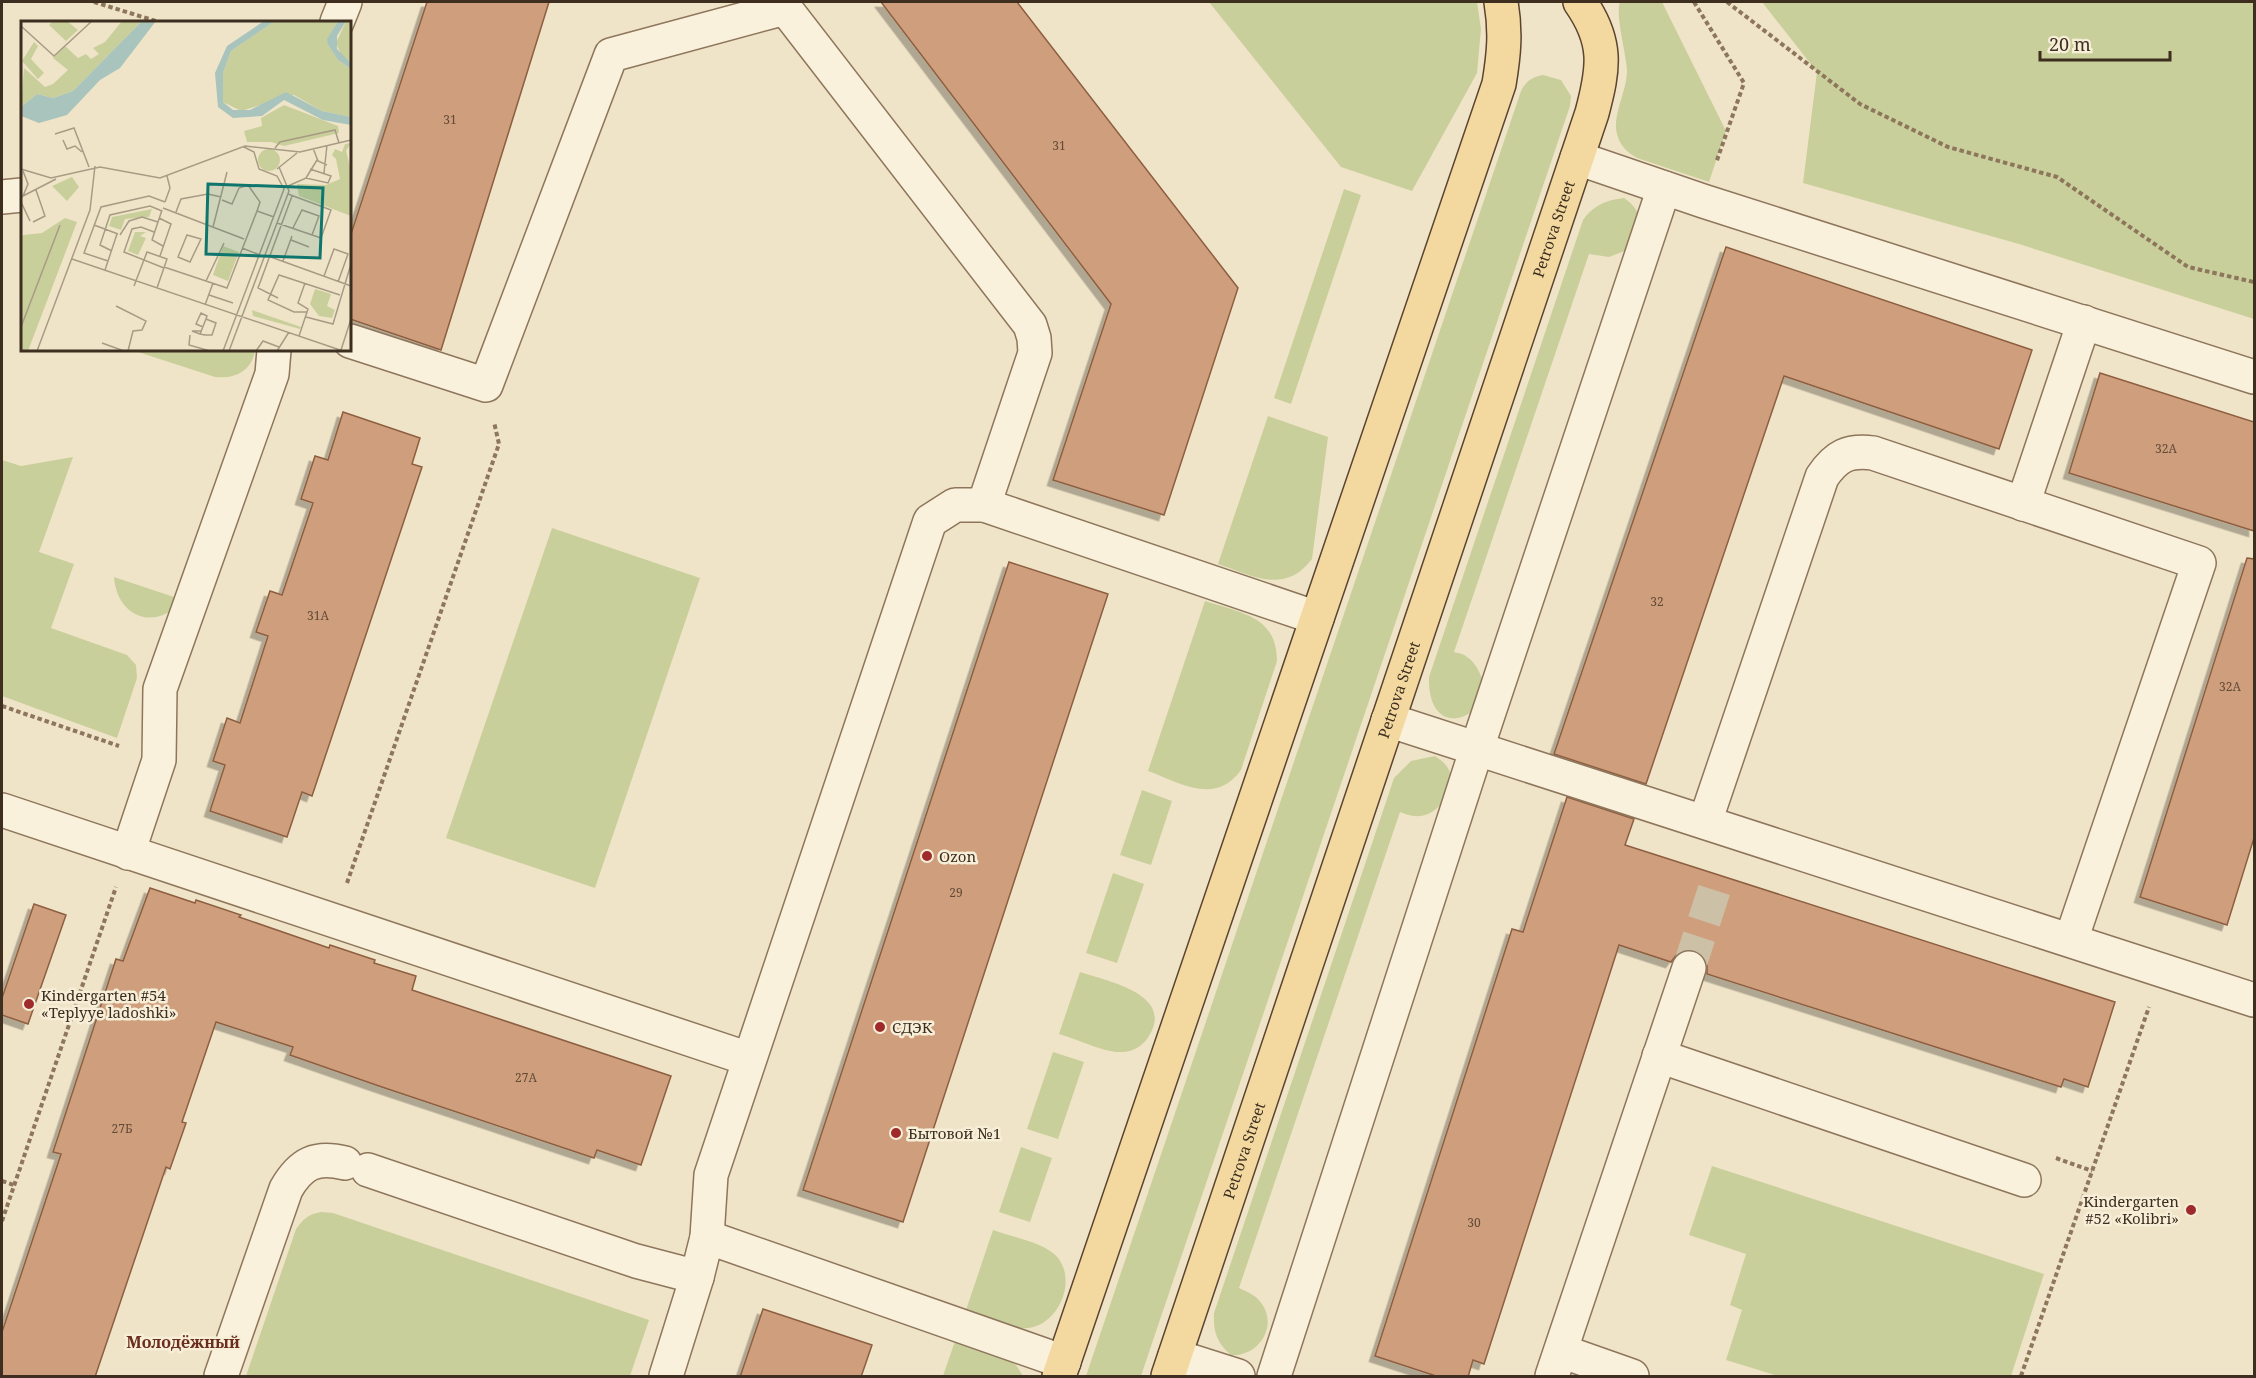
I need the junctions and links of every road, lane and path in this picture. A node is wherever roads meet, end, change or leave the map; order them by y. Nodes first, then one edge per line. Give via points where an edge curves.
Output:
1 (94, 2) edge
2 (345, 2) edge
3 (1502, 2) edge
4 (1580, 2) edge
5 (1694, 2) edge
6 (1727, 2) edge
7 (156, 21) edge
8 (337, 21) edge
9 (1577, 158) junction
10 (1664, 188) junction
11 (21, 195) edge
12 (2, 197) edge
13 (1703, 201) junction
14 (2254, 282) edge
15 (2084, 322) junction
16 (351, 341) edge
17 (274, 351) edge
18 (2254, 377) edge
19 (486, 385) junction
20 (2023, 504) junction
21 (984, 505) junction
22 (1317, 618) junction
23 (2, 706) edge
24 (1388, 720) junction
25 (1477, 748) junction
26 (159, 760) junction
27 (2, 810) edge
28 (1705, 822) junction
29 (128, 853) junction
30 (334, 921) junction
31 (2071, 940) junction
32 (1689, 968) tunnel mouth
33 (2162, 970) junction
34 (2254, 1000) edge
35 (1659, 1056) junction
36 (750, 1059) junction
37 (2024, 1180) dead end
38 (2, 1181) edge
39 (14, 1185) junction
40 (2, 1221) edge
41 (707, 1237) junction
42 (697, 1277) junction
43 (1556, 1364) edge
44 (1171, 1366) edge
45 (1062, 1369) edge
46 (221, 1377) edge
47 (666, 1377) edge
48 (1238, 1377) edge
49 (1274, 1377) edge
50 (1632, 1377) edge
51 (2021, 1377) edge

1 - 7 path
2 - 8 lane
3 - 22 main road via 1506,29 1499,84
4 - 9 main road, Petrova Street via 1598,36 1602,69
5 - 13 path via 1744,83
6 - 14 path via 1860,104 1948,147 2057,177 2188,267
9 - 10 lane
9 - 24 main road, Petrova Street
10 - 13 lane
10 - 25 lane
11 - 12 lane
13 - 15 lane
15 - 18 lane
15 - 20 lane
16 - 19 lane
17 - 26 lane via 272,374 160,689
19 - 21 lane via 611,55 785,8 1030,326 1035,353
19 - 30 path via 499,444
20 - 28 lane via 1873,453 1858,451 1830,465 1822,477
20 - 31 lane via 2199,563
21 - 22 lane
21 - 36 lane via 955,505 930,521
22 - 45 main road
23 - 26 path
24 - 25 lane
24 - 44 main road, Petrova Street
25 - 28 lane
25 - 49 lane
26 - 29 lane
27 - 29 lane
28 - 31 lane
29 - 30 lane
29 - 39 path
30 - 36 lane
31 - 33 lane
32 - 35 lane
33 - 34 lane
33 - 51 path
35 - 37 lane
35 - 43 lane
36 - 41 lane via 711,1175
38 - 39 path
39 - 40 path
41 - 42 lane
41 - 45 lane
42 - 46 lane via 636,1261 357,1166 317,1161 304,1166 286,1189
42 - 47 lane
43 - 50 lane
44 - 48 lane

